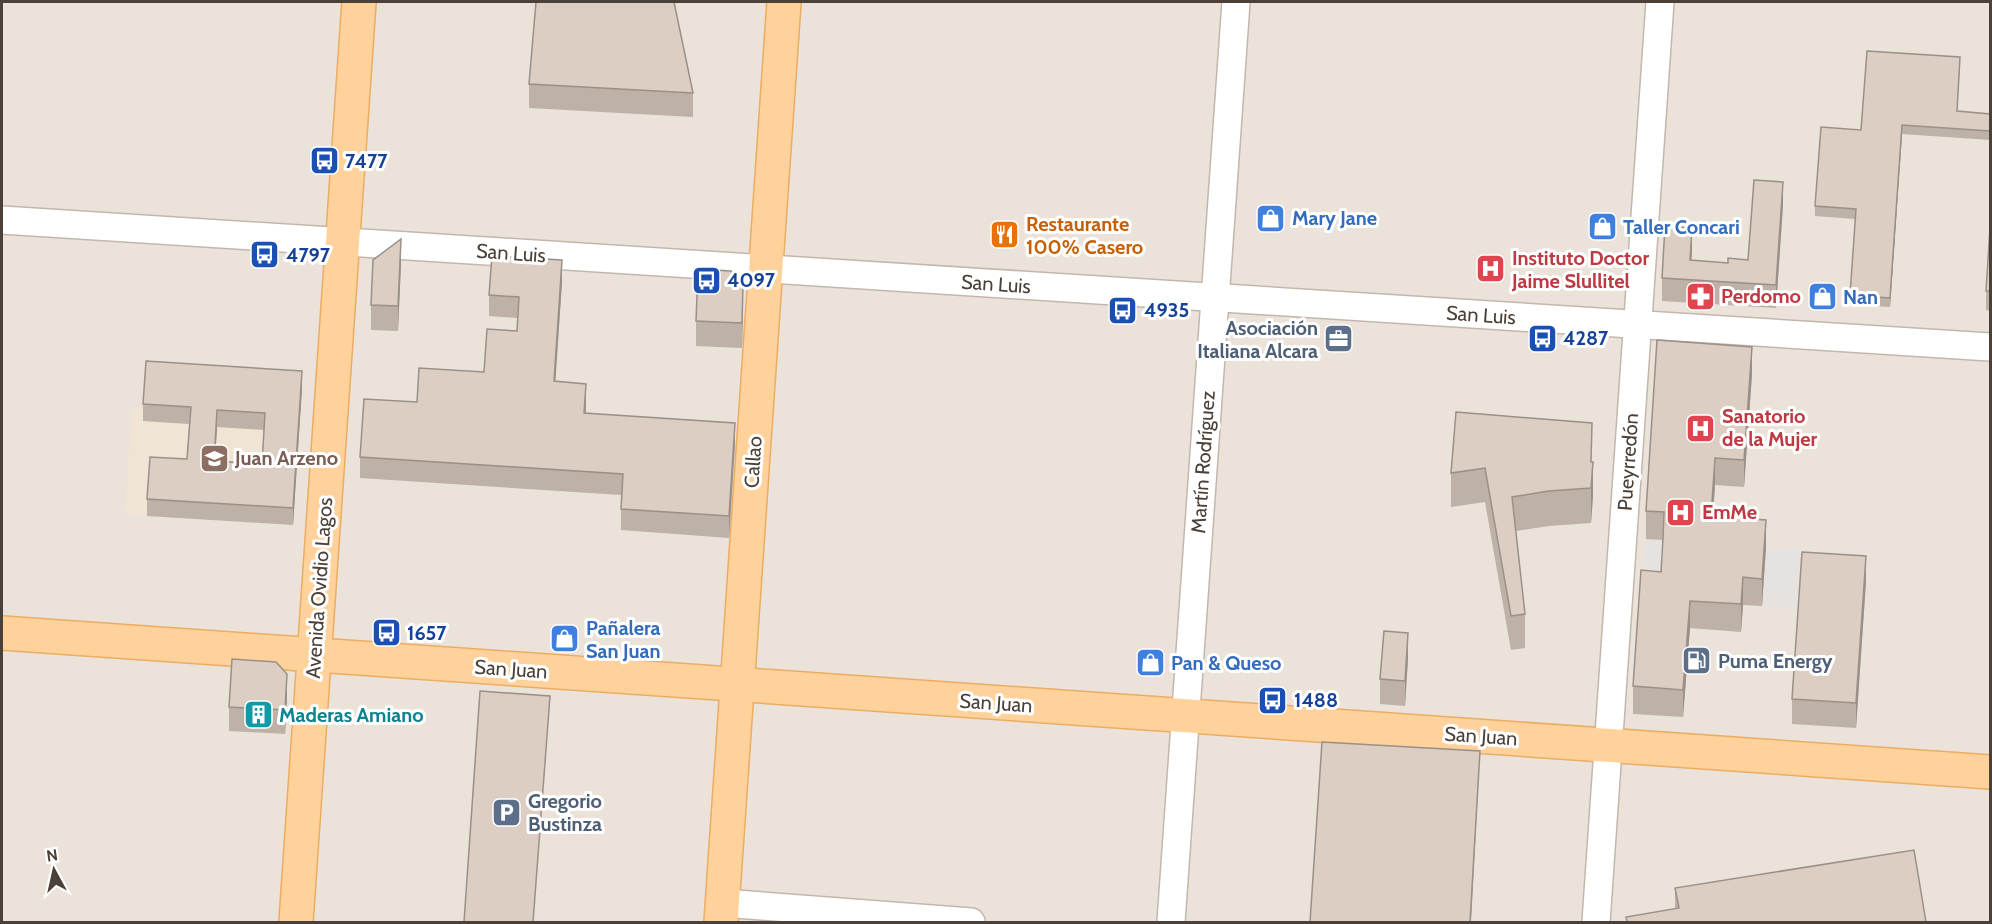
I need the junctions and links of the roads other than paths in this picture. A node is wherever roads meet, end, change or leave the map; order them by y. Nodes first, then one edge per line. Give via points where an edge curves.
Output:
1 (359, 2) edge
2 (784, 2) edge
3 (1236, 2) edge
4 (1660, 2) edge
5 (2, 220) edge
6 (342, 242) junction
7 (766, 269) junction
8 (1215, 298) junction
9 (1638, 325) junction
10 (1990, 347) edge
11 (2, 633) edge
12 (314, 655) junction
13 (738, 685) junction
14 (1185, 716) junction
15 (1609, 745) junction
16 (1990, 772) edge
17 (722, 913) edge
18 (296, 922) edge
19 (971, 922) edge
20 (1171, 922) edge
21 (1596, 922) edge

1 - 6 main road, Avenida Ovidio Lagos
2 - 7 main road, Callao
3 - 8 street, Martín Rodríguez
4 - 9 street, Pueyrredón
5 - 6 street, San Luis
6 - 7 street, San Luis
6 - 12 main road, Avenida Ovidio Lagos
7 - 8 street, San Luis
7 - 13 main road, Callao
8 - 9 street, San Luis
8 - 14 street, Martín Rodríguez
9 - 10 street, San Luis
9 - 15 street, Pueyrredón
11 - 12 main road, San Juan
12 - 13 main road, San Juan
12 - 18 main road, Avenida Ovidio Lagos
13 - 14 main road, San Juan
13 - 17 main road, Callao
14 - 15 main road, San Juan
14 - 20 street, Martín Rodríguez
15 - 16 main road, San Juan
15 - 21 street, Pueyrredón
17 - 19 street

